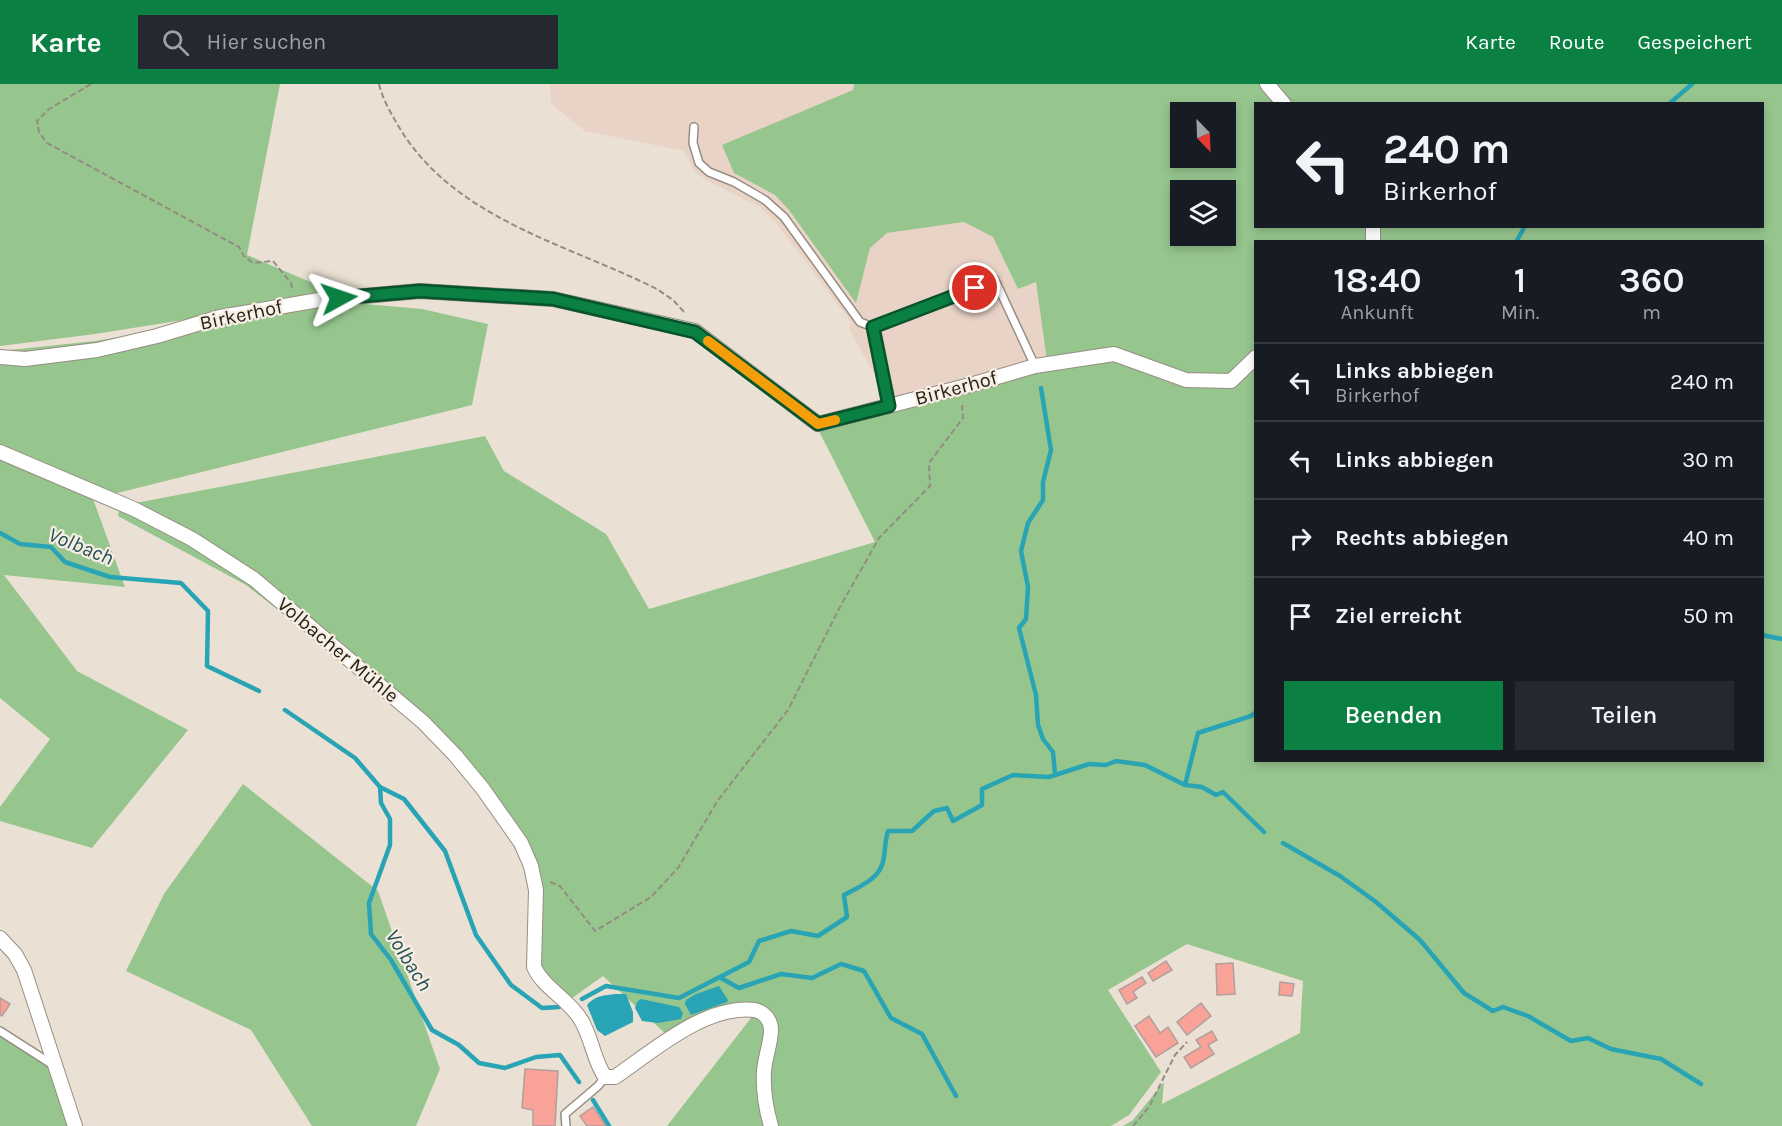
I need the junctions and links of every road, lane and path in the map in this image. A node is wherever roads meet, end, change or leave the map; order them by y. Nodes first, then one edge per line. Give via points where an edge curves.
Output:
1 (91, 84) edge
2 (379, 84) edge
3 (1267, 84) edge
4 (1282, 102) edge
5 (694, 127) dead end
6 (673, 300) dead end
7 (296, 304) junction
8 (873, 327) junction
9 (0, 357) edge
10 (1254, 359) edge
11 (1035, 366) junction
12 (970, 385) junction
13 (889, 406) junction
14 (0, 452) edge
15 (534, 876) junction
16 (0, 938) edge
17 (0, 1031) edge
18 (1187, 1042) dead end
19 (55, 1066) junction
20 (605, 1077) junction
21 (75, 1126) edge
22 (566, 1126) edge
23 (771, 1126) edge
24 (1132, 1126) edge

1 - 7 path via 49,109 37,121 47,143 239,247 253,263 273,261 291,283
2 - 6 path via 390,112 410,144 447,184 492,213
3 - 4 street
5 - 8 lane via 693,142 699,163 765,200 784,217 860,321
7 - 9 street, Birkerhof via 220,317 97,350 25,359
7 - 13 street, Birkerhof via 420,291 553,299 695,332 818,424
8 - 11 lane via 995,280
8 - 13 lane
10 - 11 street, Birkerhof via 1231,381 1186,380 1114,354
11 - 12 street, Birkerhof
12 - 13 street, Birkerhof
12 - 15 path via 962,407 963,418 929,463 930,486 879,538 788,710 718,800 678,868 651,897 595,931 560,886
14 - 15 street, Volbacher Mühle via 134,509 192,539 254,579 423,722 455,755 521,843
15 - 20 street, Volbacher Mühle via 534,967 538,977 582,1021 596,1064
16 - 19 street via 24,970
17 - 19 lane
18 - 24 path via 1175,1055 1149,1107
19 - 21 street
20 - 22 lane via 565,1114
20 - 23 street via 615,1077 671,1038 720,1013 758,1011 771,1029 764,1072 766,1111

